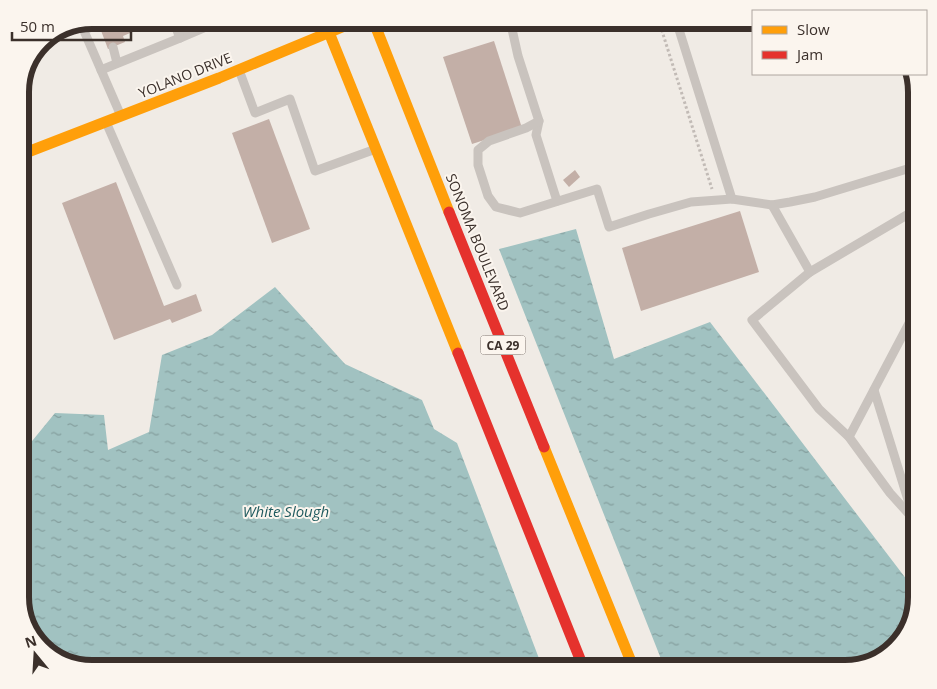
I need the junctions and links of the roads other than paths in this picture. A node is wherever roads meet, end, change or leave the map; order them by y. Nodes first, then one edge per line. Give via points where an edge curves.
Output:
1 (176, 29) edge
2 (201, 29) edge
3 (327, 29) edge
4 (338, 29) edge
5 (377, 29) edge
6 (512, 29) edge
7 (679, 29) edge
8 (83, 30) edge
9 (329, 33) junction
10 (180, 38) junction
11 (112, 47) dead end
12 (117, 63) junction
13 (101, 70) junction
14 (238, 70) junction
15 (121, 116) junction
16 (539, 120) junction
17 (106, 122) junction
18 (375, 149) junction
19 (29, 152) edge
20 (908, 169) edge
21 (732, 199) junction
22 (557, 201) junction
23 (772, 205) junction
24 (908, 213) edge
25 (810, 272) junction
26 (177, 284) dead end
27 (908, 325) edge
28 (874, 390) junction
29 (849, 437) junction
30 (908, 499) edge
31 (908, 513) edge
32 (580, 660) edge
33 (630, 660) edge

1 - 10 lane
2 - 10 lane
3 - 9 main road
4 - 9 main road, YOLANO DRIVE
5 - 33 main road, SONOMA BOULEVARD / CA 29
6 - 16 lane
7 - 21 lane
8 - 13 lane
9 - 14 main road, YOLANO DRIVE
9 - 18 main road
10 - 12 lane
11 - 12 lane
12 - 13 lane
13 - 15 lane
14 - 15 main road, YOLANO DRIVE
14 - 18 lane via 255,113 290,100 315,171
15 - 17 main road, YOLANO DRIVE
16 - 22 lane via 536,135
16 - 22 lane via 489,141 478,150 478,165 488,196 496,207 520,213
17 - 19 main road, YOLANO DRIVE
17 - 26 lane
18 - 32 main road
20 - 23 lane via 815,197
21 - 22 lane via 691,202 609,227 597,189
21 - 23 lane
23 - 25 lane
24 - 25 lane
25 - 29 lane via 752,320 818,409
27 - 28 lane
28 - 29 lane
28 - 30 lane
29 - 31 lane

